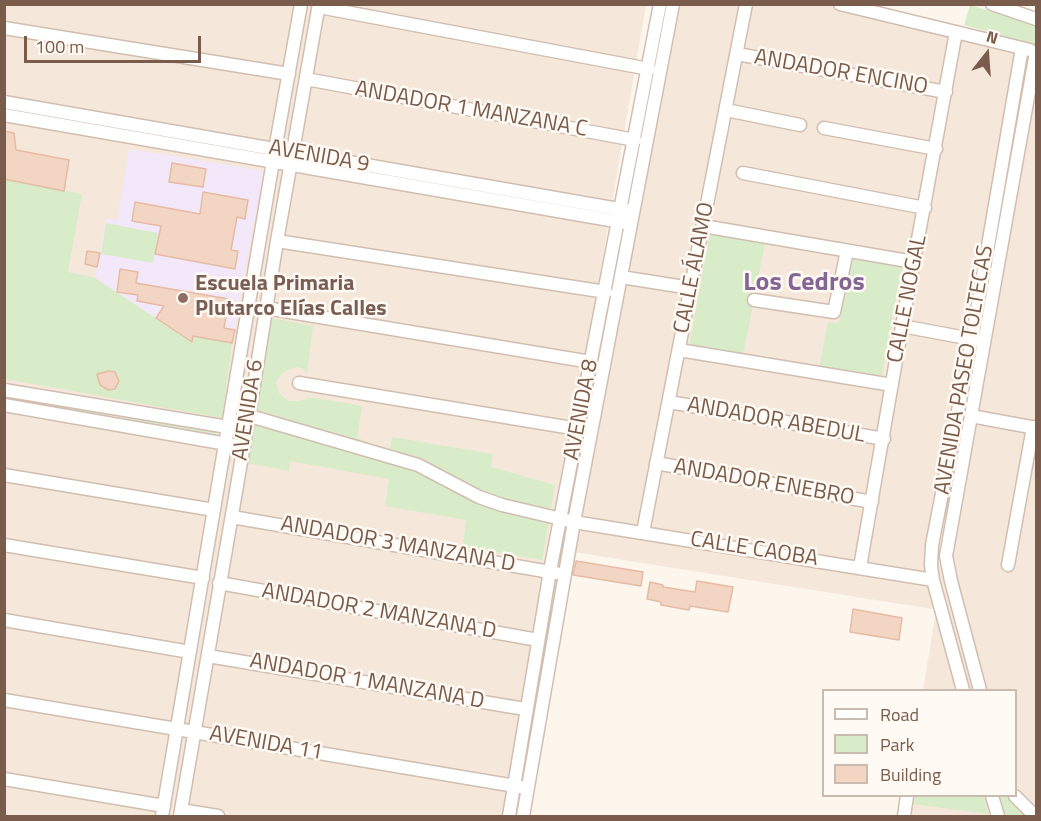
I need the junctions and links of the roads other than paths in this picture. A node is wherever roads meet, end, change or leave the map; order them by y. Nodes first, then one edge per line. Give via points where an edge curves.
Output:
1 (302, 4) edge
2 (660, 4) edge
3 (673, 4) edge
4 (747, 4) edge
5 (840, 4) edge
6 (992, 4) edge
7 (319, 6) edge
8 (1036, 19) edge
9 (4, 28) edge
10 (956, 32) junction
11 (1022, 48) junction
12 (1036, 52) edge
13 (736, 54) junction
14 (649, 69) junction
15 (289, 74) junction
16 (306, 80) junction
17 (945, 92) junction
18 (4, 102) edge
19 (726, 110) junction
20 (4, 115) edge
21 (800, 125) dead end
22 (824, 128) dead end
23 (635, 140) junction
24 (936, 149) junction
25 (274, 155) junction
26 (292, 158) junction
27 (743, 173) dead end
28 (925, 208) junction
29 (627, 216) junction
30 (703, 226) junction
31 (277, 241) junction
32 (847, 251) junction
33 (914, 262) junction
34 (621, 277) junction
35 (692, 288) junction
36 (606, 292) junction
37 (754, 300) dead end
38 (266, 308) junction
39 (902, 326) junction
40 (972, 339) junction
41 (985, 341) junction
42 (679, 350) junction
43 (591, 362) junction
44 (299, 383) dead end
45 (892, 385) junction
46 (9, 391) edge
47 (669, 402) junction
48 (8, 406) edge
49 (120, 409) junction
50 (232, 411) junction
51 (249, 416) junction
52 (971, 416) junction
53 (117, 424) junction
54 (229, 427) junction
55 (1035, 428) edge
56 (578, 429) junction
57 (246, 430) junction
58 (884, 440) junction
59 (226, 444) junction
60 (244, 447) junction
61 (657, 463) junction
62 (4, 475) edge
63 (872, 502) junction
64 (214, 510) junction
65 (232, 517) junction
66 (561, 518) junction
67 (574, 522) junction
68 (643, 532) junction
69 (4, 545) edge
70 (1008, 565) dead end
71 (860, 567) junction
72 (550, 571) junction
73 (565, 574) junction
74 (203, 578) junction
75 (933, 580) junction
76 (219, 583) junction
77 (4, 620) edge
78 (965, 633) junction
79 (949, 638) junction
80 (538, 640) junction
81 (190, 652) junction
82 (208, 656) junction
83 (963, 689) edge
84 (980, 689) edge
85 (4, 700) edge
86 (525, 709) junction
87 (177, 729) junction
88 (195, 732) junction
89 (4, 779) edge
90 (514, 786) junction
91 (528, 788) junction
92 (907, 797) edge
93 (993, 797) edge
94 (1016, 797) edge
95 (163, 811) edge
96 (180, 813) edge
97 (218, 816) edge
98 (508, 816) edge
99 (523, 816) edge
100 (904, 816) edge
101 (998, 816) edge
102 (1035, 816) edge

1 - 15 street, AVENIDA 6
2 - 14 street, AVENIDA 8
3 - 29 street, AVENIDA 8
4 - 13 street, CALLE ÁLAMO
5 - 10 street
6 - 8 street
7 - 14 street
7 - 16 street, AVENIDA 6
9 - 15 street
10 - 11 street
10 - 17 street, CALLE NOGAL
11 - 12 street
11 - 40 street, AVENIDA PASEO TOLTECAS
12 - 41 street, AVENIDA PASEO TOLTECAS
13 - 17 street, ANDADOR ENCINO
13 - 19 street, CALLE ÁLAMO
14 - 23 street, AVENIDA 8
15 - 25 street, AVENIDA 6
16 - 23 street, ANDADOR 1 MANZANA C
16 - 26 street, AVENIDA 6
17 - 24 street, CALLE NOGAL
18 - 25 street, AVENIDA 9
19 - 21 street
19 - 30 street, CALLE ÁLAMO
20 - 25 street, AVENIDA 9
22 - 24 street
23 - 29 street, AVENIDA 8
24 - 28 street, CALLE NOGAL
25 - 26 street, AVENIDA 9
25 - 50 street, AVENIDA 6
26 - 29 street, AVENIDA 9
26 - 31 street, AVENIDA 6
27 - 28 street
28 - 33 street, CALLE NOGAL
29 - 34 street, AVENIDA 8
29 - 36 street, AVENIDA 8
30 - 32 street
30 - 35 street, CALLE ÁLAMO
31 - 36 street
31 - 38 street, AVENIDA 6
32 - 33 street
32 - 37 street via 834,312
33 - 39 street, CALLE NOGAL
34 - 35 street
34 - 67 street, AVENIDA 8
35 - 42 street, CALLE ÁLAMO
36 - 43 street, AVENIDA 8
38 - 43 street
38 - 51 street, AVENIDA 6
39 - 40 street
39 - 45 street, CALLE NOGAL
40 - 41 street
40 - 75 street, AVENIDA PASEO TOLTECAS via 932,545
41 - 52 street, AVENIDA PASEO TOLTECAS
42 - 45 street
42 - 47 street, CALLE ÁLAMO
43 - 56 street, AVENIDA 8
44 - 56 street
45 - 58 street, CALLE NOGAL
46 - 48 street
46 - 49 street
47 - 58 street, ANDADOR ABEDUL
47 - 61 street, CALLE ÁLAMO
48 - 53 street
49 - 53 street
49 - 54 street
50 - 51 street, CALLE CAOBA
50 - 54 street, AVENIDA 6
51 - 57 street, AVENIDA 6
51 - 66 street, CALLE CAOBA via 418,465 502,505
52 - 55 street
52 - 78 street, AVENIDA PASEO TOLTECAS via 946,556
53 - 59 street
54 - 57 street
54 - 59 street, AVENIDA 6
55 - 70 street
56 - 66 street, AVENIDA 8
57 - 60 street, AVENIDA 6
58 - 63 street, CALLE NOGAL
59 - 60 street
59 - 64 street, AVENIDA 6
60 - 65 street, AVENIDA 6
61 - 63 street, ANDADOR ENEBRO
61 - 68 street, CALLE ÁLAMO
62 - 64 street
63 - 71 street, CALLE NOGAL
64 - 74 street, AVENIDA 6
65 - 72 street, ANDADOR 3 MANZANA D
65 - 76 street, AVENIDA 6
66 - 67 street, CALLE CAOBA
66 - 72 street, AVENIDA 8
67 - 68 street, CALLE CAOBA
67 - 73 street, AVENIDA 8
68 - 71 street, CALLE CAOBA
69 - 74 street
71 - 75 street, CALLE CAOBA
72 - 73 street, ANDADOR 3 MANZANA D
72 - 80 street, AVENIDA 8
73 - 91 street, AVENIDA 8
74 - 81 street, AVENIDA 6
75 - 79 street, AVENIDA PASEO TOLTECAS
76 - 80 street, ANDADOR 2 MANZANA D
76 - 82 street, AVENIDA 6
77 - 81 street
78 - 79 street
78 - 84 street, AVENIDA PASEO TOLTECAS
79 - 83 street, AVENIDA PASEO TOLTECAS
80 - 86 street, AVENIDA 8
81 - 87 street, AVENIDA 6
82 - 86 street, ANDADOR 1 MANZANA D
82 - 88 street, AVENIDA 6
85 - 87 street, AVENIDA 11
86 - 90 street, AVENIDA 8
87 - 88 street, AVENIDA 11
87 - 95 street, AVENIDA 6
88 - 90 street, AVENIDA 11
88 - 96 street, AVENIDA 6
89 - 95 street
90 - 91 street, AVENIDA 11
90 - 98 street, AVENIDA 8
91 - 99 street, AVENIDA 8
92 - 100 street
93 - 101 street
94 - 102 street
96 - 97 street

